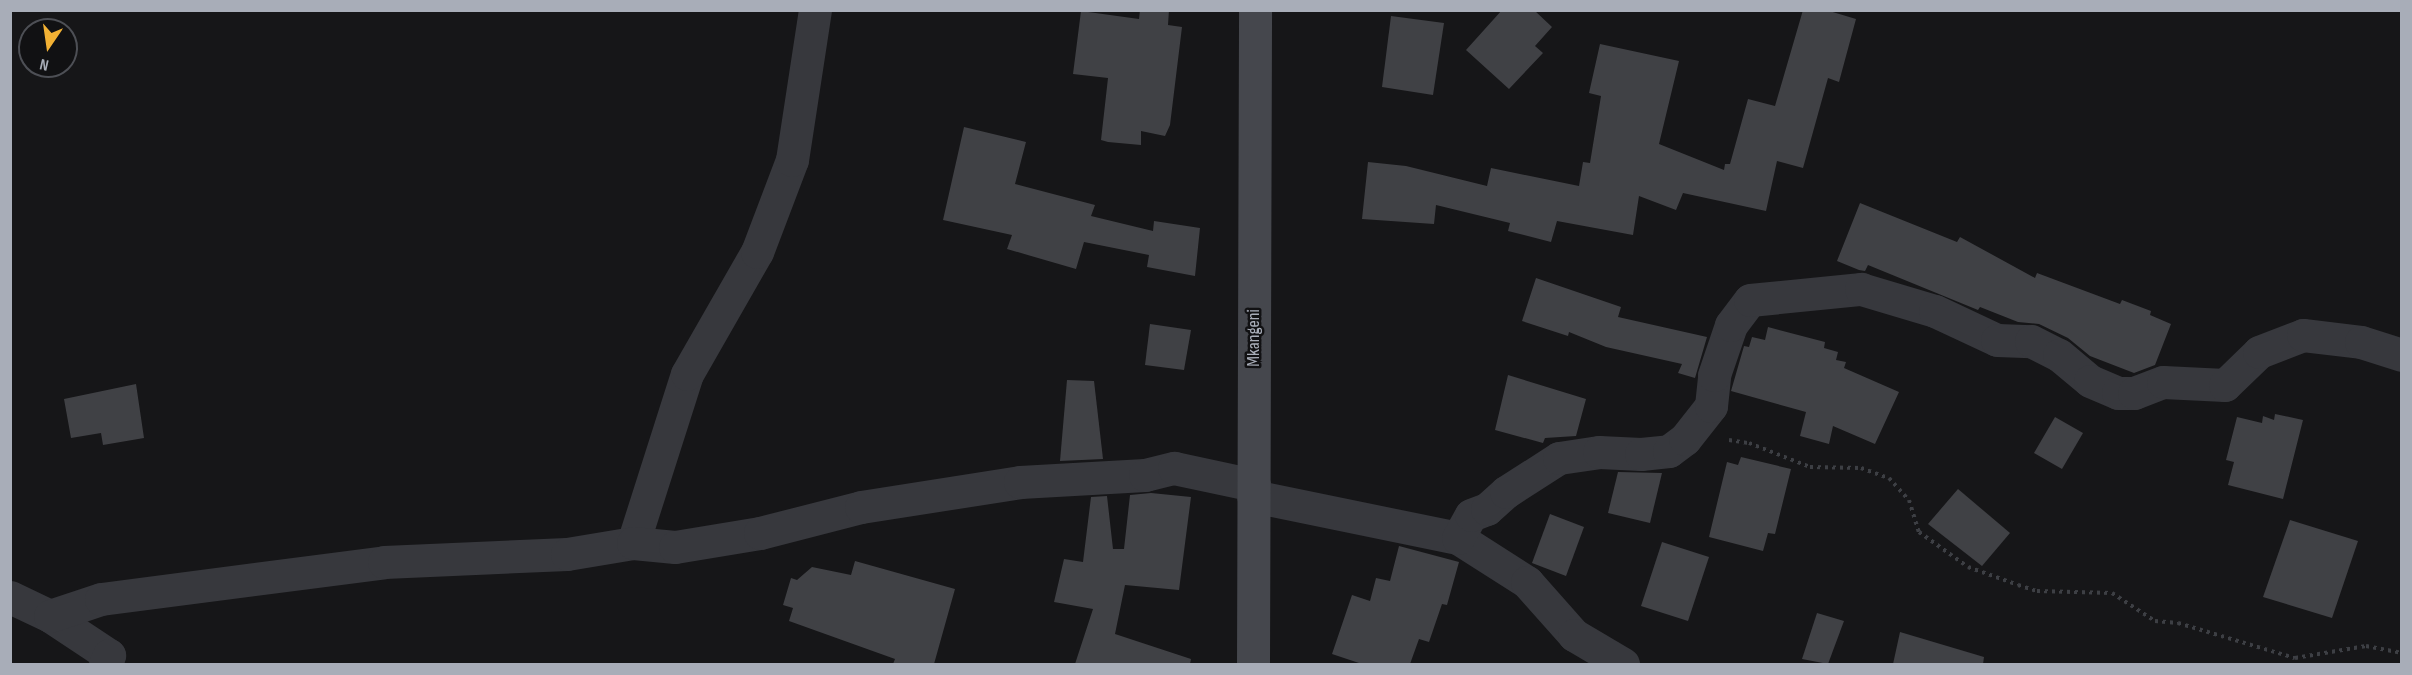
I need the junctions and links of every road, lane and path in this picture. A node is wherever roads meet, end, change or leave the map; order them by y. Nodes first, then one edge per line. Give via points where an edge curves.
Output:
1 (815, 10) edge
2 (1255, 10) edge
3 (2402, 356) edge
4 (1685, 439) junction
5 (1254, 491) junction
6 (1458, 538) junction
7 (633, 543) junction
8 (10, 597) edge
9 (50, 616) junction
10 (2402, 653) edge
11 (105, 664) edge
12 (1253, 664) edge
13 (1623, 664) edge

1 - 7 street via 792,160 757,252 687,374
2 - 5 street, Mkangeni
3 - 4 street via 2361,342 2303,335 2259,352 2225,385 2163,382 2134,393 2118,393 2090,381 2059,355 2031,340 1997,340 1935,310 1861,289 1764,298 1750,300 1731,325 1714,375 1711,406
4 - 6 street via 1669,451 1599,452 1559,458 1487,509 1471,515
4 - 10 path via 1707,435 1749,443 1810,467 1861,468 1889,478 1909,500 1919,532 1968,567 2037,591 2112,593 2155,621 2178,623 2295,658 2366,646
5 - 6 street
5 - 7 street via 1174,468 1145,475 1020,482 861,507 760,533 675,547
5 - 12 street, Mkangeni
6 - 13 street via 1527,582 1574,635
7 - 9 street via 567,554 384,562 101,599
8 - 9 street
9 - 11 street via 108,655

